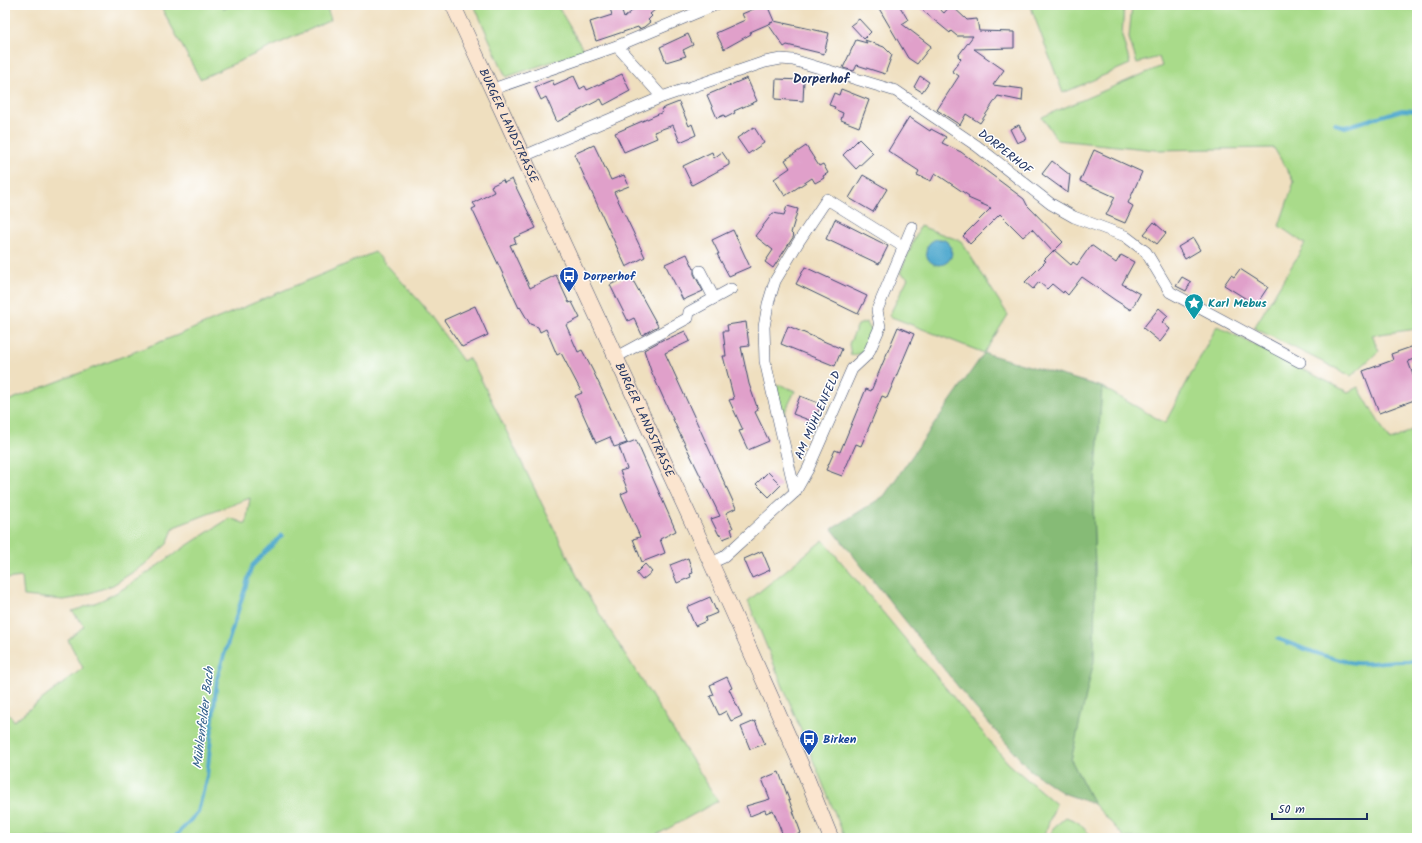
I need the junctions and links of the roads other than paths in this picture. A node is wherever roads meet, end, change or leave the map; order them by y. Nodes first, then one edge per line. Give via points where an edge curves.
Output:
1 (453, 5) edge
2 (716, 5) edge
3 (616, 46) junction
4 (493, 88) junction
5 (662, 97) junction
6 (524, 156) junction
7 (912, 227) dead end
8 (904, 247) junction
9 (700, 271) dead end
10 (731, 289) dead end
11 (714, 298) junction
12 (616, 357) junction
13 (1300, 362) dead end
14 (795, 492) junction
15 (711, 563) junction
16 (831, 838) edge

1 - 4 main road, BURGER LANDSTRASSE
2 - 3 street
3 - 4 street
3 - 5 street
4 - 6 main road, BURGER LANDSTRASSE
5 - 6 street, DORPERHOF
5 - 13 street, DORPERHOF via 765,62 781,59 813,65 896,91 977,146 1051,204 1125,236 1146,252 1170,292
6 - 12 main road, BURGER LANDSTRASSE
7 - 8 street, AM MÜHLENFELD
8 - 14 street, AM MÜHLENFELD via 877,310 880,327 868,354 852,369 808,469
8 - 14 street via 827,199 775,281 764,320 764,349
9 - 11 street
10 - 11 street
11 - 12 street via 689,312 688,318
12 - 15 main road, BURGER LANDSTRASSE
14 - 15 street, AM MÜHLENFELD via 724,557
15 - 16 main road, BURGER LANDSTRASSE via 804,771

